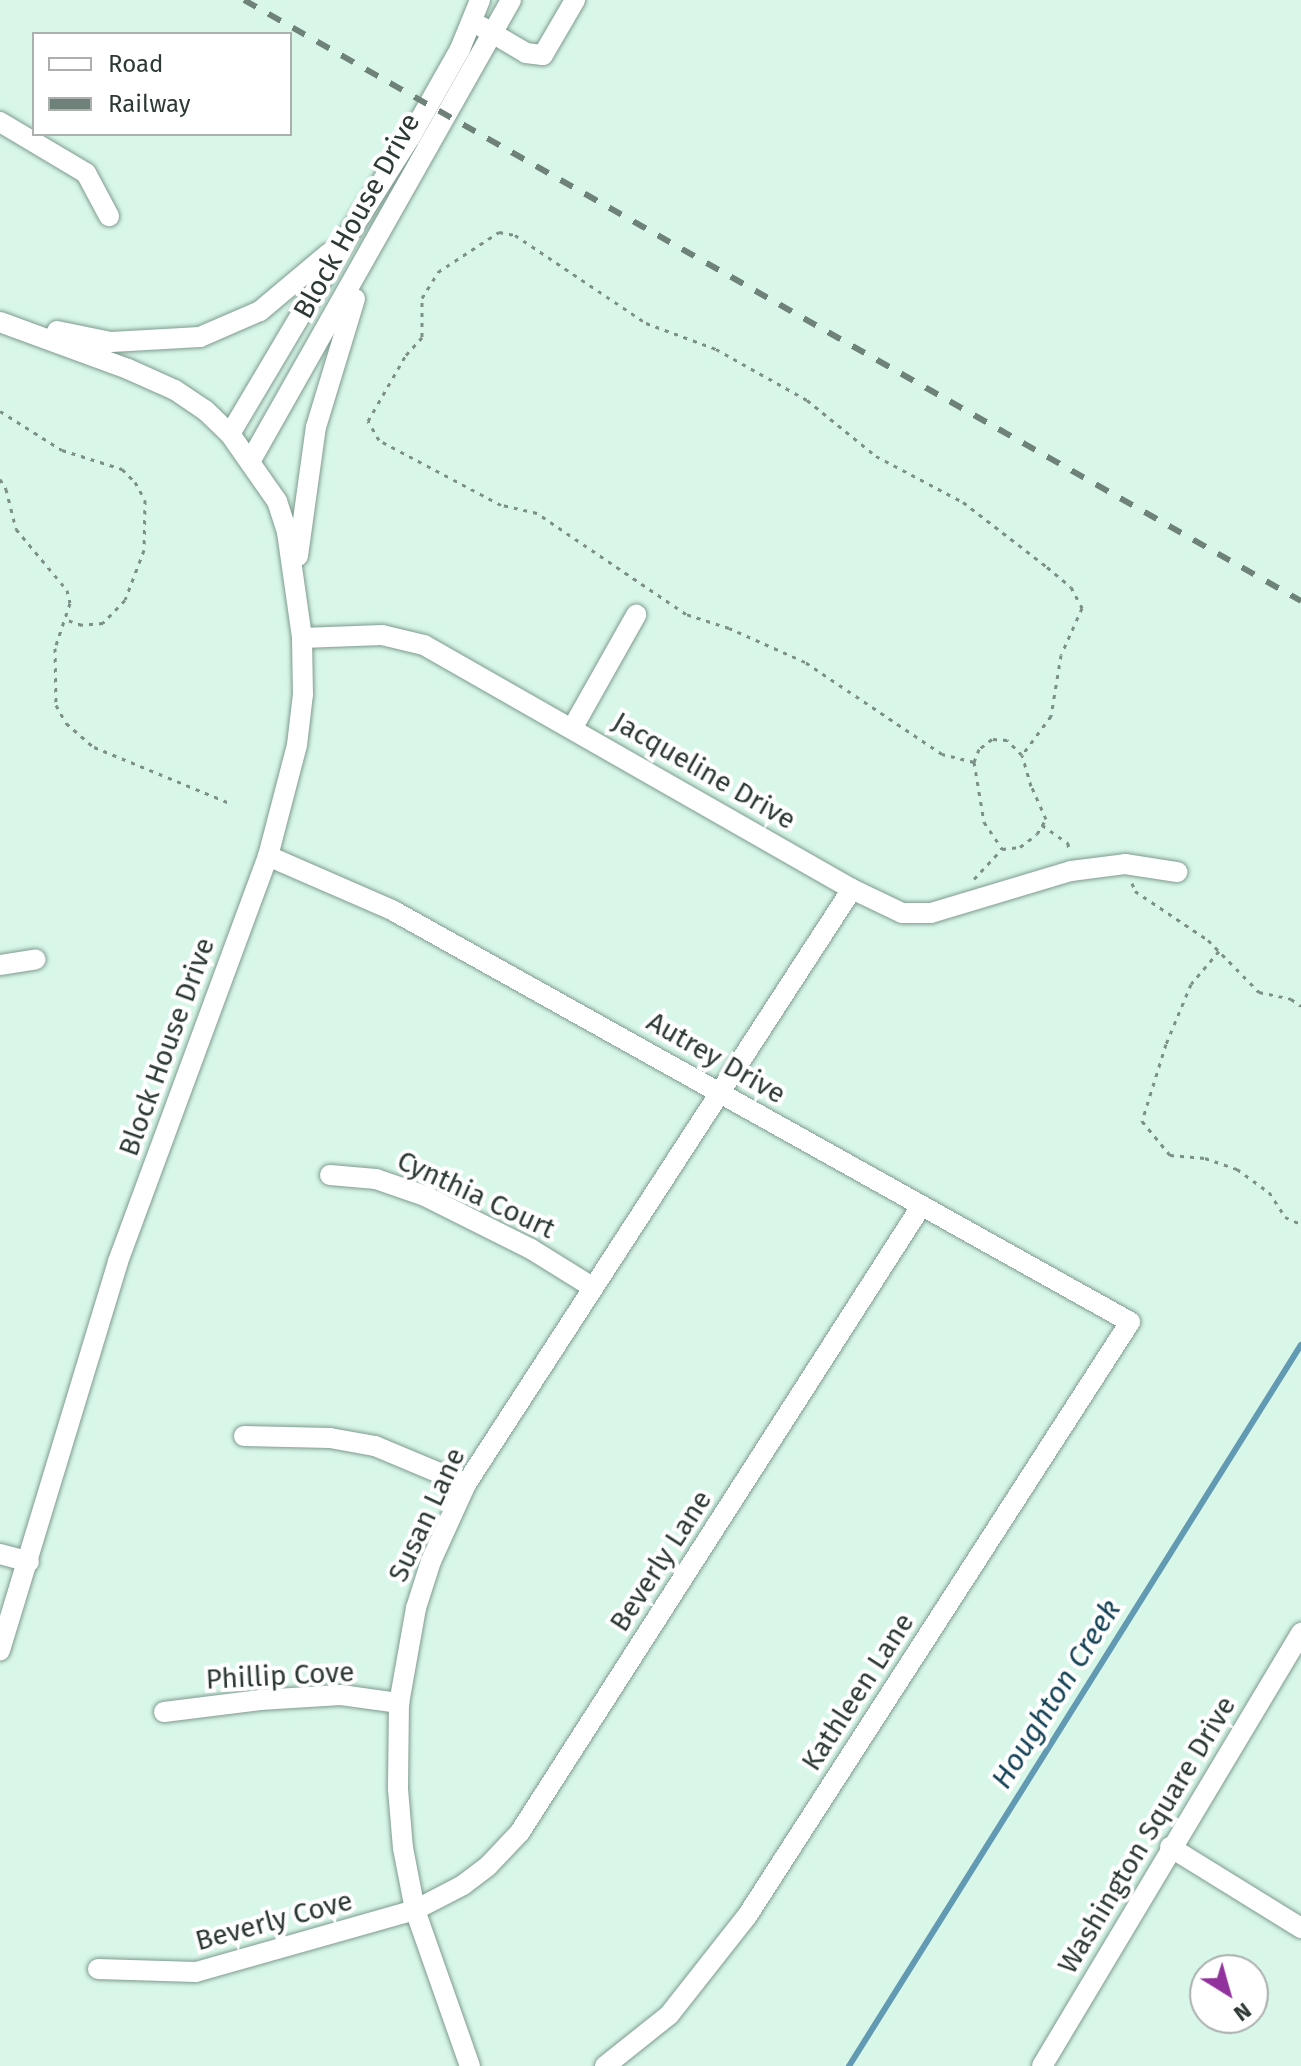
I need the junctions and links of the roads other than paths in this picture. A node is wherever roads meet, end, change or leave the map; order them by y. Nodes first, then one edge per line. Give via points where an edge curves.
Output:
1 (480, 0) edge
2 (511, 0) edge
3 (575, 0) edge
4 (471, 22) junction
5 (494, 34) junction
6 (0, 122) edge
7 (109, 216) dead end
8 (347, 237) junction
9 (376, 241) junction
10 (0, 321) edge
11 (230, 434) junction
12 (251, 460) junction
13 (295, 576) junction
14 (636, 615) dead end
15 (302, 638) junction
16 (573, 727) junction
17 (268, 856) junction
18 (1177, 872) dead end
19 (852, 889) junction
20 (36, 959) dead end
21 (0, 965) edge
22 (719, 1090) junction
23 (330, 1175) dead end
24 (920, 1208) junction
25 (592, 1287) junction
26 (1130, 1322) joint
27 (244, 1436) dead end
28 (466, 1484) junction
29 (0, 1554) edge
30 (29, 1562) junction
31 (1301, 1633) edge
32 (0, 1650) edge
33 (399, 1703) junction
34 (164, 1712) dead end
35 (1170, 1847) junction
36 (415, 1910) junction
37 (1301, 1928) edge
38 (98, 1969) dead end
39 (470, 2066) edge
40 (605, 2066) edge
41 (1043, 2066) edge

1 - 4 street, Block House Drive
2 - 5 street, Block House Drive
3 - 5 street via 543,55 526,53
4 - 5 street
4 - 8 street, Block House Drive via 412,134
5 - 9 street, Block House Drive
6 - 7 street via 86,173
8 - 10 street via 260,311 200,337 111,342
8 - 11 street, Block House Drive
9 - 12 street, Block House Drive
9 - 13 street via 316,427
10 - 11 street, Block House Drive via 175,390
11 - 12 street, Block House Drive
12 - 13 street, Block House Drive via 277,501
13 - 15 street, Block House Drive
14 - 16 street
15 - 16 street, Jacqueline Drive via 382,635 424,645
15 - 17 street, Block House Drive via 297,745
16 - 19 street, Jacqueline Drive
17 - 22 street, Autrey Drive via 392,910
17 - 30 street, Block House Drive via 118,1262
18 - 19 street, Jacqueline Drive via 1125,864 1071,871 931,913 902,913
19 - 22 street
20 - 21 street
22 - 24 street, Autrey Drive
22 - 25 street, Susan Lane
23 - 25 street, Cynthia Court via 376,1179 425,1196 531,1249
24 - 26 street, Autrey Drive
24 - 36 street, Beverly Lane via 520,1832 463,1885
25 - 28 street, Susan Lane
26 - 40 street, Kathleen Lane via 747,1916 669,2015
27 - 28 street via 330,1438 375,1446
28 - 33 street, Susan Lane via 416,1608
29 - 30 street
30 - 32 street, Block House Drive
31 - 35 street, Washington Square Drive
33 - 34 street, Phillip Cove via 341,1695
33 - 36 street, Susan Lane via 398,1789
35 - 37 street
35 - 41 street, Washington Square Drive
36 - 38 street, Beverly Cove via 196,1972
36 - 39 street, Susan Lane

